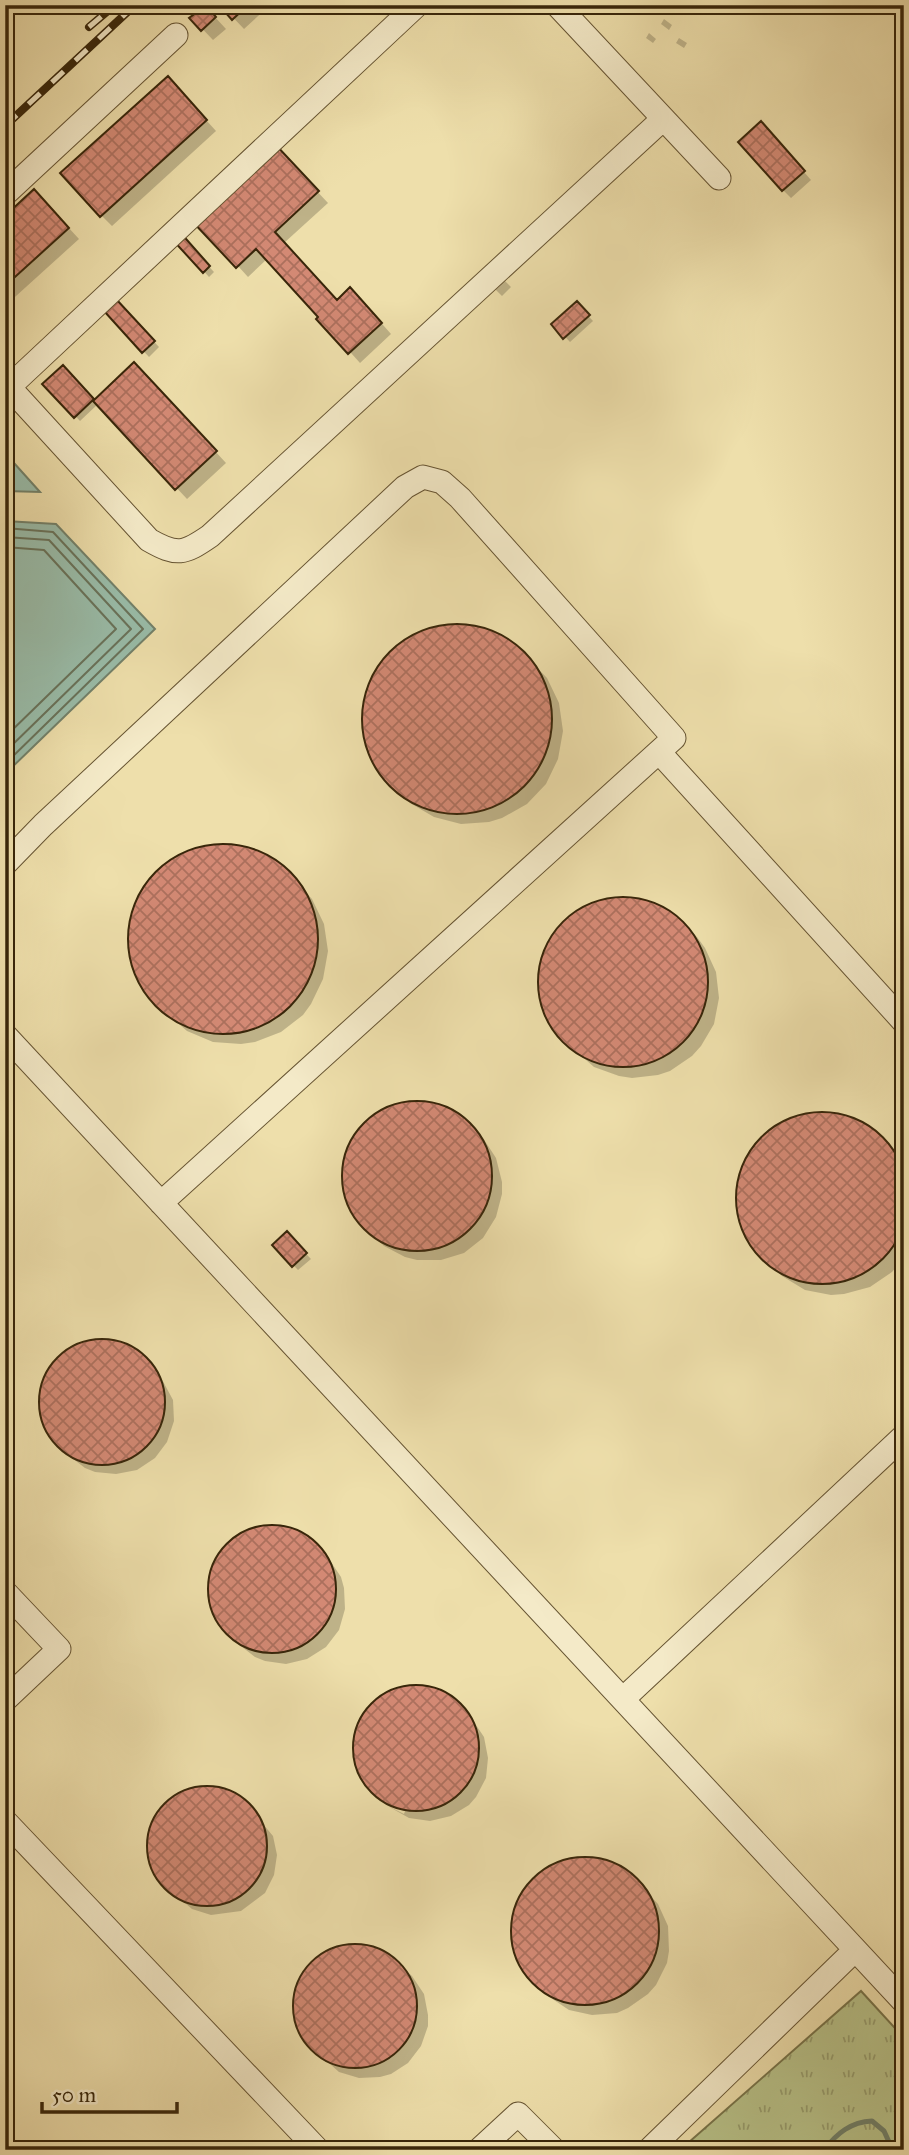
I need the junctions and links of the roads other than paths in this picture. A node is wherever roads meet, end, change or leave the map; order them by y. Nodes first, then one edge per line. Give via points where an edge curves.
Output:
1 (416, 5) edge
2 (557, 5) edge
3 (176, 36) dead end
4 (663, 119) junction
5 (719, 178) dead end
6 (5, 194) edge
7 (7, 385) edge
8 (659, 752) junction
9 (5, 864) edge
10 (904, 1022) edge
11 (5, 1035) edge
12 (161, 1202) junction
13 (904, 1436) edge
14 (5, 1592) edge
15 (623, 1699) junction
16 (5, 1700) edge
17 (5, 1821) edge
18 (856, 1950) junction
19 (904, 2002) edge
20 (318, 2150) edge
21 (479, 2150) edge
22 (554, 2150) edge
23 (649, 2150) edge

1 - 7 lane
2 - 4 lane
3 - 6 lane
4 - 5 lane
4 - 7 lane via 210,536 187,552 167,550 149,540
8 - 9 lane via 674,738 460,498 442,482 423,477 405,487
8 - 10 lane
8 - 12 lane
11 - 12 lane
12 - 15 lane
13 - 15 lane
14 - 16 lane via 59,1649
15 - 18 lane
17 - 20 lane
18 - 19 lane
18 - 23 lane
21 - 22 lane via 518,2114

